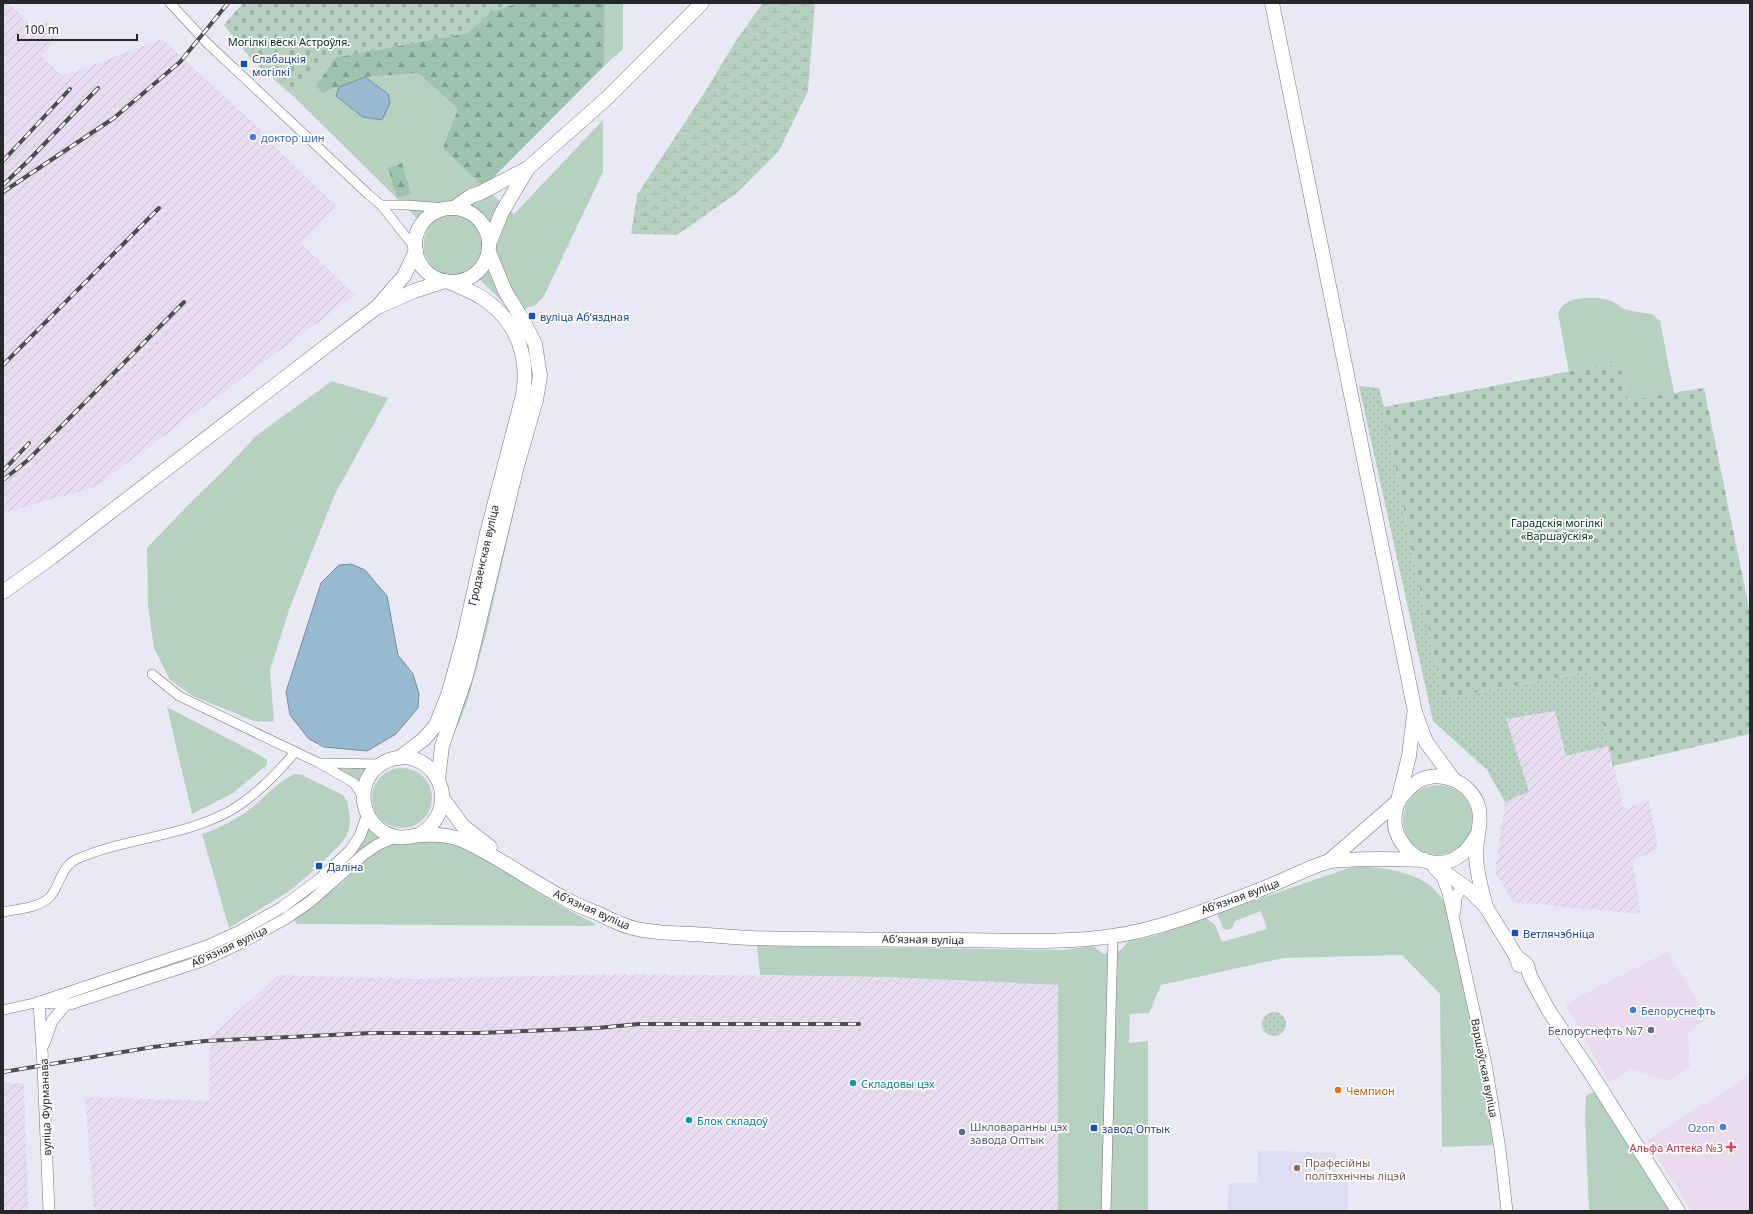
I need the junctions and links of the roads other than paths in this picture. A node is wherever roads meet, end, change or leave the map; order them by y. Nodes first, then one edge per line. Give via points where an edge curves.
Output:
1 (170, 3) edge
2 (702, 3) edge
3 (1272, 3) edge
4 (528, 168) junction
5 (382, 205) junction
6 (450, 208) junction
7 (489, 248) junction
8 (416, 250) junction
9 (447, 282) junction
10 (378, 307) junction
11 (3, 592) edge
12 (152, 674) dead end
13 (1415, 712) junction
14 (295, 752) junction
15 (399, 758) junction
16 (319, 763) junction
17 (382, 764) junction
18 (438, 780) junction
19 (1454, 780) junction
20 (363, 797) junction
21 (443, 799) junction
22 (1398, 801) junction
23 (367, 816) junction
24 (419, 835) junction
25 (1477, 835) junction
26 (395, 837) junction
27 (1329, 861) junction
28 (1427, 861) junction
29 (518, 870) junction
30 (1468, 889) junction
31 (1486, 908) junction
32 (3, 912) edge
33 (1455, 926) junction
34 (1113, 936) junction
35 (39, 1002) junction
36 (66, 1004) junction
37 (3, 1010) edge
38 (42, 1049) junction
39 (49, 1211) edge
40 (1106, 1211) edge
41 (1507, 1211) edge
42 (1678, 1211) edge

1 - 5 street via 277,110
2 - 4 main road via 607,98
3 - 13 main road
4 - 6 main road
4 - 7 main road via 502,212
5 - 6 street
5 - 8 street
6 - 7 main road via 467,211 479,219 487,231
6 - 8 main road via 434,213 423,222 417,234
7 - 9 main road via 486,261 474,275
7 - 18 main road, Гродзенская вуліца via 505,291 535,344 540,376 466,676 442,746
8 - 9 main road via 426,271
8 - 10 main road via 404,276
9 - 10 main road via 414,291
9 - 15 main road, Гродзенская вуліца via 488,302 510,325 523,353 526,379 451,685 436,725 424,739
10 - 11 main road
12 - 14 street via 178,696
13 - 19 main road via 1426,742
13 - 22 main road via 1409,756
14 - 16 street
14 - 32 street via 283,768 228,812 199,824 125,842 76,860 67,867 49,898 31,907
15 - 17 main road, Абʼязная вуліца
15 - 18 main road, Абʼязная вуліца via 422,763 429,767
16 - 17 street
16 - 20 street via 354,784
17 - 20 main road, Абʼязная вуліца via 372,772 365,784
18 - 21 main road, Абʼязная вуліца
19 - 22 main road via 1441,776 1428,777 1416,782
19 - 25 main road via 1465,786 1474,797 1479,809
20 - 23 main road, Абʼязная вуліца
21 - 24 main road via 436,820 429,829
21 - 29 main road, Абʼязная вуліца via 463,826
22 - 27 main road, Абʼязная вуліца
22 - 28 main road via 1395,817 1397,834 1409,852
23 - 26 main road, Абʼязная вуліца via 378,830
23 - 35 street, Абʼязная вуліца via 360,836 350,851 320,879 281,908 207,946
24 - 26 main road, Абʼязная вуліца
24 - 29 main road, Абʼязная вуліца via 444,834 463,840
25 - 28 main road via 1462,854 1452,860
25 - 31 main road via 1477,870
26 - 36 street, Абʼязная вуліца via 364,854 311,901 285,919 243,942 202,961
27 - 28 main road, Абʼязная вуліца via 1372,858
27 - 34 main road, Абʼязная вуліца via 1267,887 1173,921
28 - 30 main road
28 - 33 street, Варшаўская вуліца via 1442,877
29 - 34 main road, Абʼязная вуліца via 564,899 630,928 654,932 750,938 1057,941
30 - 31 main road
30 - 33 street, Варшаўская вуліца via 1460,890 1456,897
31 - 42 main road via 1516,956 1527,965 1530,976 1549,1011
33 - 41 street, Варшаўская вуліца via 1486,1064
34 - 40 street
35 - 36 street, Абʼязная вуліца
35 - 37 street, Абʼязная вуліца
35 - 38 street, вуліца Фурманава
36 - 38 street via 52,1022
38 - 39 street, вуліца Фурманава

